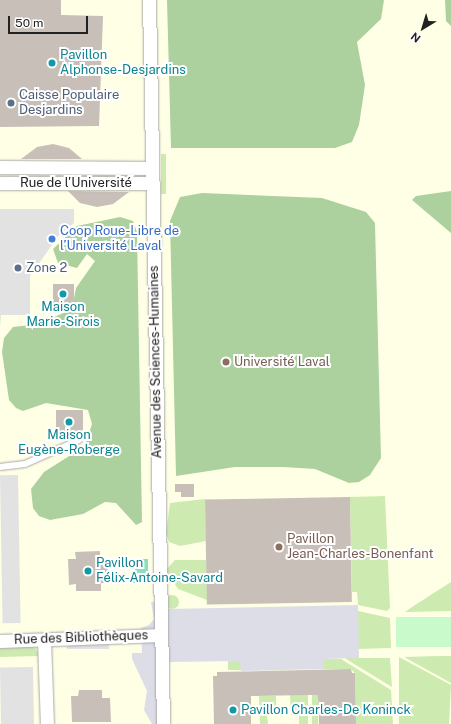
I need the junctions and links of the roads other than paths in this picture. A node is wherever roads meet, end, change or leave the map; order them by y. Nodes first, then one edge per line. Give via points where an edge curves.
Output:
1 (149, 0) edge
2 (0, 167) edge
3 (152, 168) junction
4 (0, 183) edge
5 (152, 183) junction
6 (79, 440) dead end
7 (0, 467) edge
8 (161, 635) junction
9 (44, 640) junction
10 (0, 641) edge
11 (47, 724) edge
12 (163, 724) edge

1 - 3 street, Avenue des Sciences-Humaines
2 - 3 street, Rue de l'Université
3 - 5 street, Avenue des Sciences-Humaines
4 - 5 street, Rue de l'Université
5 - 8 street, Avenue des Sciences-Humaines
6 - 7 lane via 25,464
8 - 9 street, Rue des Bibliothèques
8 - 12 street, Avenue des Sciences-Humaines
9 - 10 street, Rue des Bibliothèques
9 - 11 street

